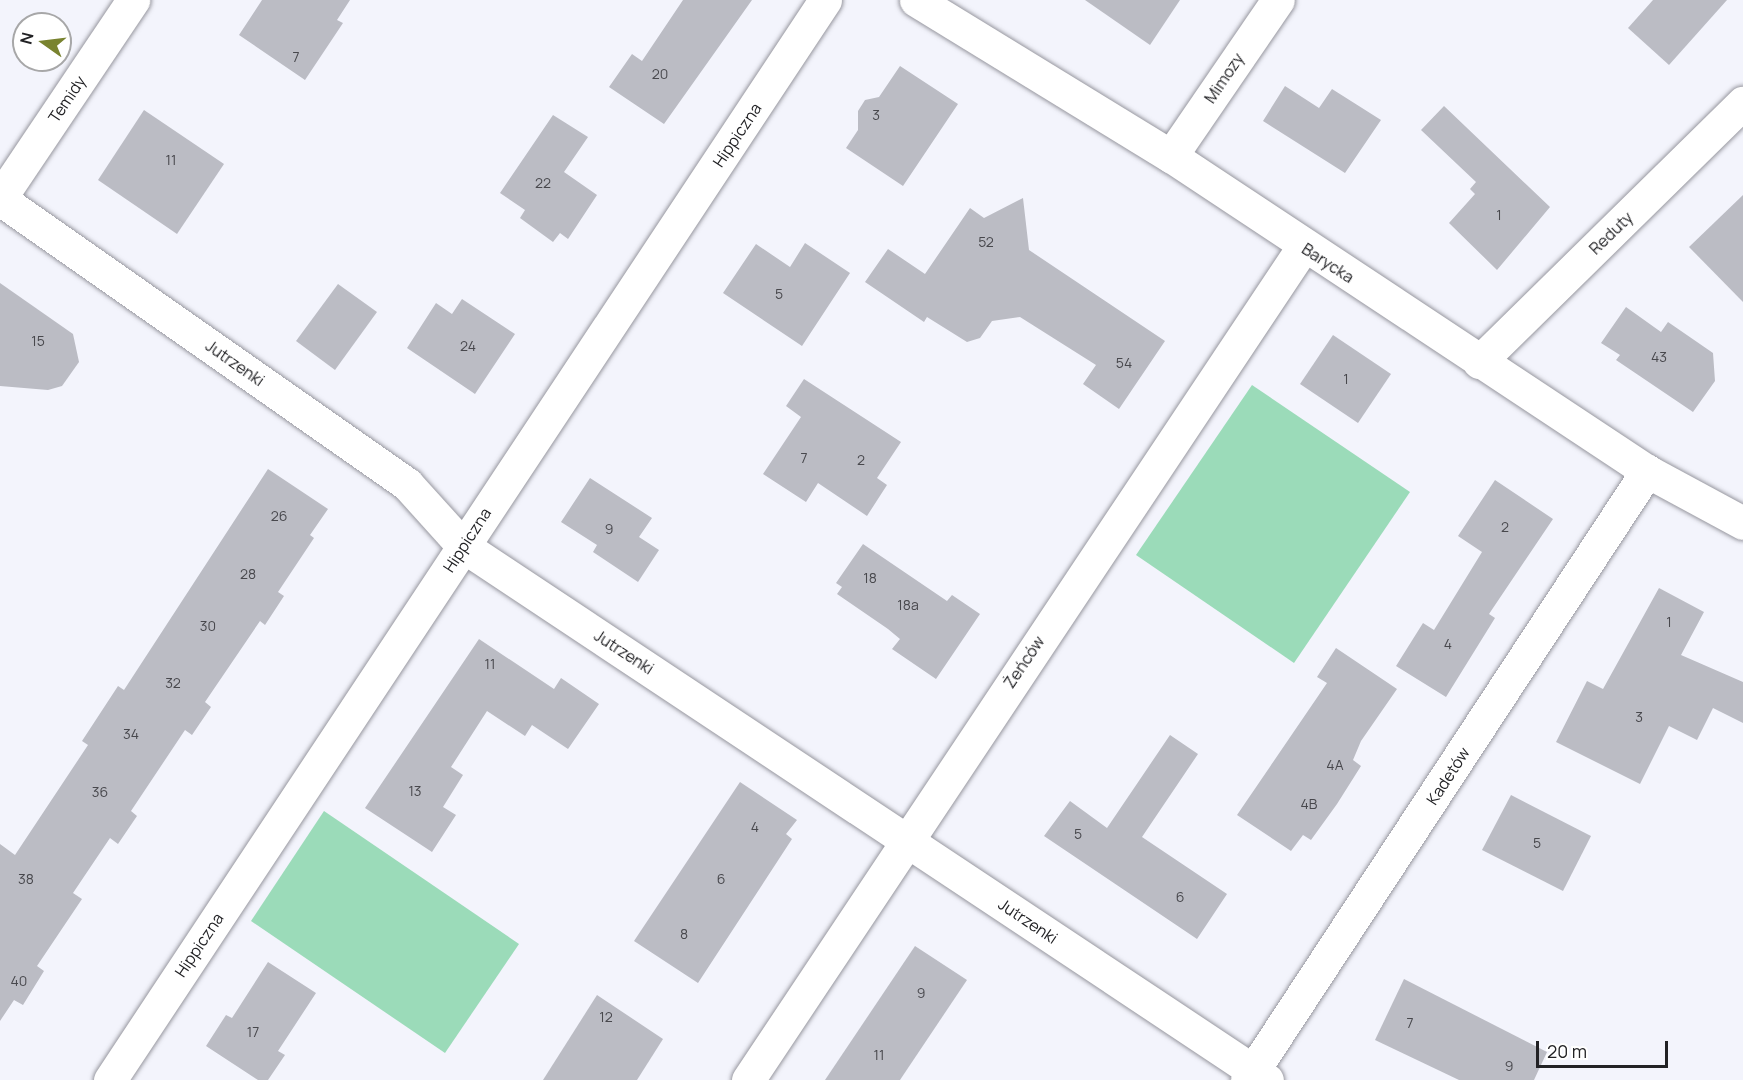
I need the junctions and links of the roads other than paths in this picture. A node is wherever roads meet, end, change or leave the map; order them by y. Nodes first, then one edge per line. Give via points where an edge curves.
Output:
1 (133, 0) edge
2 (825, 0) edge
3 (916, 0) edge
4 (1278, 0) edge
5 (1743, 103) edge
6 (1171, 156) junction
7 (0, 199) edge
8 (1303, 247) junction
9 (1479, 362) junction
10 (1647, 471) junction
11 (1743, 523) edge
12 (463, 546) junction
13 (905, 838) junction
14 (1255, 1078) edge
15 (110, 1080) edge
16 (748, 1080) edge

1 - 7 street, Temidy
2 - 12 street, Hippiczna
3 - 6 street, Barycka
4 - 6 street, Mimozy
5 - 9 street, Reduty
6 - 8 street, Barycka
7 - 12 street, Jutrzenki via 407,484
8 - 9 street, Barycka
8 - 13 street, Żeńców
9 - 10 street, Barycka
10 - 11 street, Barycka
10 - 14 street, Kadetów
12 - 13 street, Jutrzenki
12 - 15 street, Hippiczna
13 - 14 street, Jutrzenki
13 - 16 street, Żeńców

